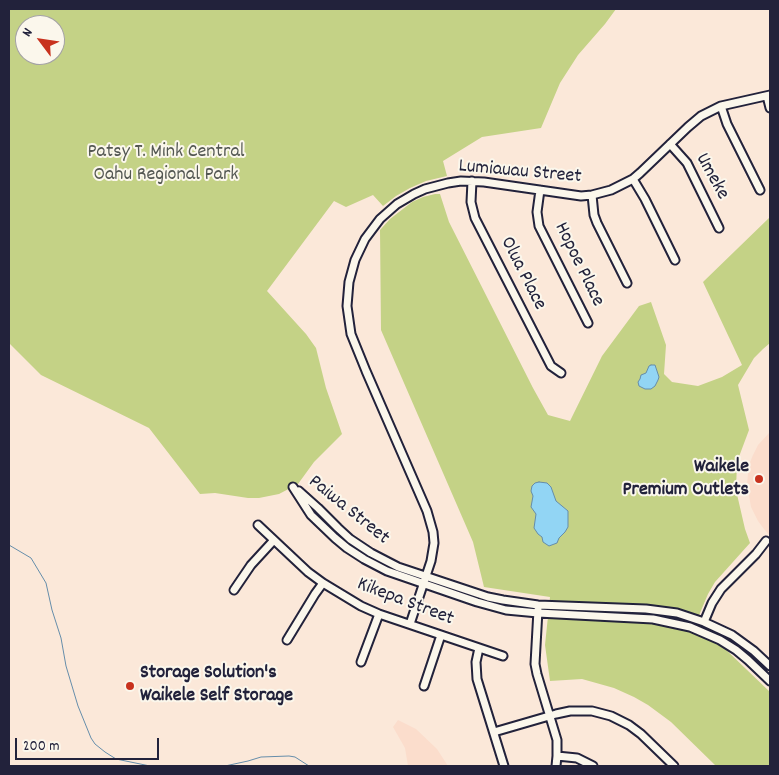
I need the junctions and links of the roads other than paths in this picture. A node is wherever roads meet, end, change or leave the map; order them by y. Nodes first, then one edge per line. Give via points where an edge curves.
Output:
1 (769, 96) edge
2 (721, 106) junction
3 (770, 108) edge
4 (670, 144) junction
5 (633, 179) junction
6 (472, 181) junction
7 (540, 190) junction
8 (760, 190) dead end
9 (592, 195) junction
10 (719, 228) dead end
11 (675, 260) dead end
12 (628, 283) dead end
13 (588, 323) dead end
14 (561, 373) dead end
15 (258, 525) dead end
16 (274, 540) junction
17 (766, 541) dead end
18 (426, 576) junction
19 (323, 583) junction
20 (424, 584) junction
21 (234, 590) dead end
22 (538, 605) junction
23 (538, 613) junction
24 (379, 614) junction
25 (704, 622) junction
26 (410, 624) junction
27 (690, 626) junction
28 (709, 634) junction
29 (441, 635) junction
30 (288, 640) dead end
31 (479, 648) junction
32 (504, 656) dead end
33 (361, 662) dead end
34 (770, 666) edge
35 (770, 681) edge
36 (424, 686) dead end
37 (550, 716) junction
38 (494, 732) junction
39 (557, 756) junction
40 (504, 766) edge
41 (556, 766) edge
42 (593, 766) edge
43 (674, 766) edge

1 - 2 street, Lumiauau Street
1 - 3 street
2 - 4 street, Lumiauau Street via 701,116
2 - 8 street
4 - 5 street, Lumiauau Street
4 - 10 street, Umeke via 686,163
5 - 9 street, Lumiauau Street
5 - 11 street
6 - 7 street, Lumiauau Street
6 - 14 street, Olua Place via 471,202 475,218 551,366
6 - 18 street, Lumiauau Street via 425,189 390,209 359,248 348,289 348,321 355,346 430,518 434,543
7 - 9 street, Lumiauau Street
7 - 13 street, Hopoe Place via 537,212 540,226
9 - 12 street via 597,223
15 - 16 street, Kikepa Street
16 - 19 street, Kikepa Street
16 - 21 street via 250,565
17 - 25 street via 721,589
18 - 20 street, Lumiauau Street
18 - 20 street, Paiwa Street via 362,547 294,487 311,515 347,548 387,571
18 - 22 street, Paiwa Street via 488,597
19 - 24 street, Kikepa Street
19 - 30 street
20 - 23 street, Paiwa Street via 492,607
20 - 26 street, Lumiauau Street
22 - 23 street
22 - 25 street, Paiwa Street via 646,609 678,613
23 - 27 street, Paiwa Street via 653,619
23 - 37 street via 535,664
24 - 26 street, Kikepa Street
24 - 33 street
25 - 27 street
25 - 28 street
25 - 34 street, Paiwa Street via 744,643
26 - 29 street, Kikepa Street
27 - 28 street, Paiwa Street
28 - 35 street, Paiwa Street via 736,650
29 - 31 street, Kikepa Street
29 - 36 street
31 - 32 street, Kikepa Street
31 - 38 street via 477,678
37 - 38 street
37 - 39 street via 557,740
37 - 43 street via 583,710 611,716 641,734
38 - 40 street
39 - 41 street
39 - 42 street via 577,758

